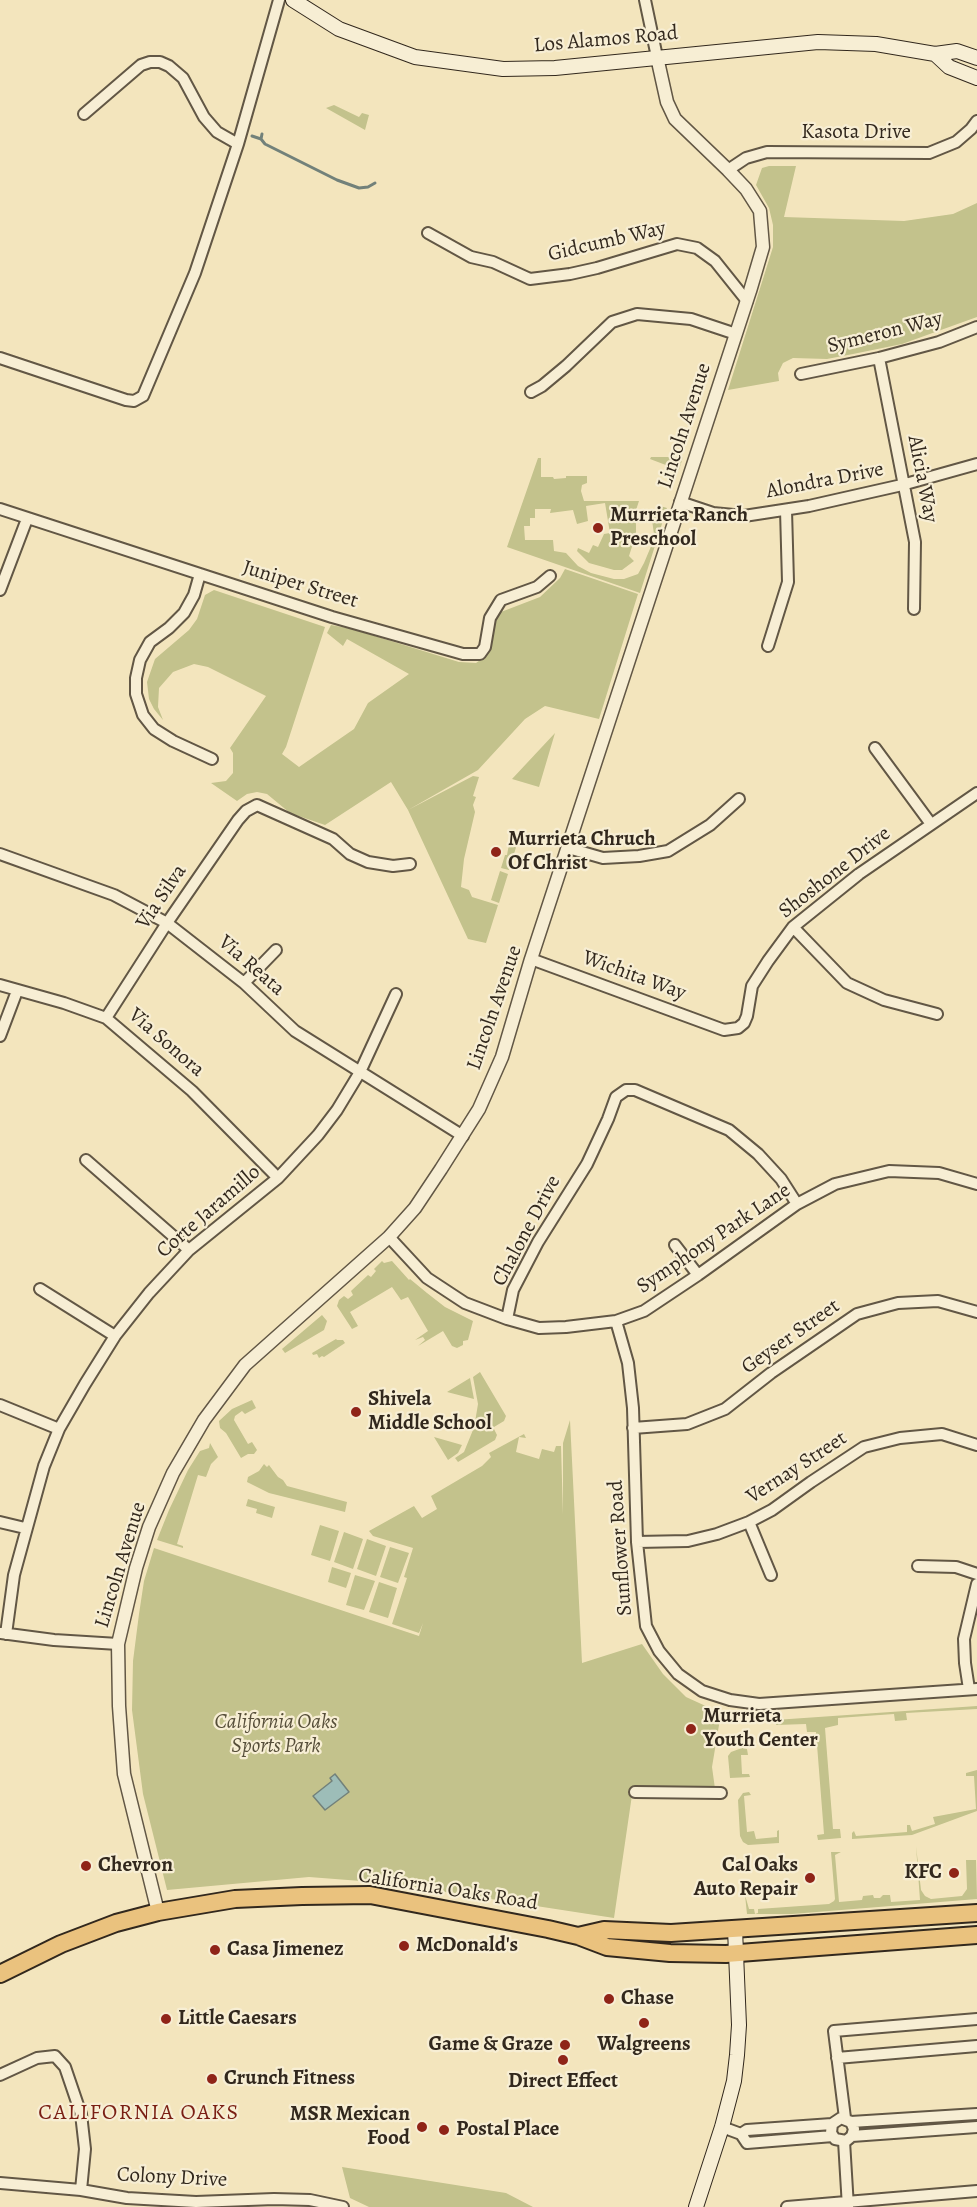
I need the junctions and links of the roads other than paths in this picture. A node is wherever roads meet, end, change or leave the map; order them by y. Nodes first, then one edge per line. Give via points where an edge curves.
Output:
1 (279, 0) edge
2 (294, 0) edge
3 (645, 0) edge
4 (935, 54) junction
5 (657, 57) junction
6 (977, 58) edge
7 (977, 78) edge
8 (84, 114) dead end
9 (977, 121) edge
10 (238, 144) junction
11 (728, 170) junction
12 (428, 233) dead end
13 (747, 301) junction
14 (977, 327) edge
15 (736, 334) junction
16 (0, 358) edge
17 (879, 358) junction
18 (801, 374) dead end
19 (531, 392) dead end
20 (977, 464) edge
21 (902, 485) junction
22 (680, 502) junction
23 (0, 509) edge
24 (786, 510) junction
25 (27, 519) junction
26 (200, 574) junction
27 (550, 576) dead end
28 (0, 588) edge
29 (914, 609) dead end
30 (768, 646) dead end
31 (875, 748) dead end
32 (212, 759) dead end
33 (977, 793) edge
34 (739, 799) dead end
35 (931, 824) junction
36 (568, 848) junction
37 (0, 854) edge
38 (410, 864) dead end
39 (167, 923) junction
40 (793, 927) junction
41 (276, 950) dead end
42 (531, 959) junction
43 (244, 984) junction
44 (0, 985) edge
45 (17, 991) junction
46 (396, 994) dead end
47 (937, 1014) dead end
48 (106, 1018) junction
49 (724, 1030) joint
50 (0, 1036) edge
51 (360, 1072) junction
52 (463, 1136) junction
53 (86, 1160) dead end
54 (278, 1178) junction
55 (977, 1184) edge
56 (797, 1204) junction
57 (389, 1238) junction
58 (675, 1245) dead end
59 (189, 1250) junction
60 (698, 1275) junction
61 (40, 1289) dead end
62 (977, 1312) edge
63 (507, 1319) junction
64 (616, 1321) junction
65 (115, 1336) junction
66 (0, 1405) edge
67 (633, 1428) junction
68 (59, 1429) junction
69 (977, 1445) edge
70 (0, 1522) edge
71 (749, 1522) junction
72 (25, 1528) junction
73 (638, 1542) junction
74 (918, 1566) dead end
75 (977, 1574) edge
76 (771, 1575) dead end
77 (977, 1584) edge
78 (3, 1634) edge
79 (118, 1644) junction
80 (973, 1689) edge
81 (635, 1791) dead end
82 (721, 1793) dead end
83 (158, 1912) junction
84 (977, 1913) edge
85 (735, 1929) junction
86 (977, 1935) edge
87 (578, 1936) junction
88 (735, 1952) junction
89 (0, 1974) edge
90 (977, 2019) edge
91 (977, 2046) edge
92 (837, 2058) junction
93 (0, 2075) edge
94 (977, 2114) edge
95 (848, 2120) junction
96 (832, 2124) junction
97 (722, 2127) junction
98 (977, 2127) edge
99 (771, 2128) junction
100 (741, 2134) junction
101 (832, 2136) junction
102 (848, 2139) junction
103 (772, 2141) junction
104 (0, 2183) edge
105 (81, 2190) junction
106 (977, 2191) edge
107 (196, 2204) edge
108 (848, 2204) edge
109 (343, 2207) edge
110 (696, 2207) edge
111 (787, 2207) edge

1 - 10 street
2 - 5 main road, Los Alamos Road via 339,29 415,57 503,69 555,68
3 - 5 street
4 - 5 main road, Los Alamos Road via 876,44 818,42
4 - 6 main road, Los Alamos Road via 957,51
4 - 7 main road, Los Alamos Road via 949,67
5 - 11 street, Lincoln Avenue via 675,119
8 - 10 street via 141,65 160,62 183,78 204,117 217,132
9 - 11 street, Kasota Drive via 956,142 929,153 767,152 746,158
10 - 16 street via 195,273 143,396 126,400
11 - 13 street, Lincoln Avenue via 760,211 763,247
12 - 13 street, Gidcumb Way via 471,257 493,262 530,279 597,268 676,244 697,248 715,261
13 - 15 street, Lincoln Avenue
14 - 17 street, Symeron Way
15 - 19 street via 691,319 637,314 612,322 566,366
15 - 22 street, Lincoln Avenue
17 - 18 street, Symeron Way
17 - 21 street, Alicia Way
20 - 21 street, Alondra Drive
21 - 24 street, Alondra Drive
21 - 29 street, Alicia Way via 915,542
22 - 24 street, Alondra Drive via 712,513 744,516
22 - 36 street, Lincoln Avenue
23 - 25 street, Juniper Street
24 - 30 street via 788,582
25 - 26 street, Juniper Street
25 - 28 street
26 - 27 street, Juniper Street via 473,656 485,647 490,618 501,600 537,587
26 - 32 street via 184,613 150,642 140,660 136,694 143,715 154,729
31 - 35 street
33 - 35 street, Shoshone Drive
34 - 36 street via 710,825 668,851 603,858
35 - 40 street, Shoshone Drive
36 - 42 street, Lincoln Avenue
37 - 39 street, Via Reata via 114,895
38 - 39 street, Via Silva via 368,862 350,854 326,835 258,806 238,820
39 - 43 street, Via Reata
39 - 48 street, Via Silva
40 - 47 street via 848,983 884,1000
40 - 49 street, Shoshone Drive via 752,986 744,1023
41 - 43 street
42 - 49 street, Wichita Way
42 - 52 street, Lincoln Avenue via 502,1057
43 - 51 street, Via Reata via 295,1031
44 - 45 street, Via Sonora
45 - 48 street, Via Sonora
45 - 50 street
46 - 51 street, Corte Jaramillo
48 - 54 street, Via Sonora via 192,1091
51 - 52 street, Via Reata
51 - 54 street, Corte Jaramillo via 324,1126
52 - 57 street, Lincoln Avenue
53 - 59 street
54 - 59 street, Corte Jaramillo
55 - 56 street, Symphony Park Lane via 939,1173 889,1171 835,1184
56 - 60 street, Symphony Park Lane
56 - 63 street, Chalone Drive via 766,1162 729,1130 635,1090 626,1090 616,1097 586,1164 513,1290
57 - 63 street, Symphony Park Lane via 427,1278 465,1303
57 - 79 street, Lincoln Avenue via 245,1365 204,1420 173,1473 149,1527
58 - 60 street
59 - 65 street, Corte Jaramillo
60 - 64 street, Symphony Park Lane via 644,1311
61 - 65 street
62 - 67 street, Geyser Street via 938,1301 898,1303 857,1314 725,1409 687,1424
63 - 64 street, Symphony Park Lane via 539,1328
64 - 67 street, Sunflower Road via 628,1363
65 - 68 street, Corte Jaramillo
66 - 68 street
67 - 73 street, Sunflower Road
68 - 72 street, Corte Jaramillo
69 - 71 street, Vernay Street via 942,1434 864,1447
70 - 72 street
71 - 73 street, Vernay Street via 688,1541
71 - 76 street
72 - 78 street, Corte Jaramillo
73 - 80 street, Sunflower Road via 646,1626 659,1651 678,1674 702,1691 759,1704
74 - 75 street via 956,1566
77 - 80 street via 964,1640 964,1663
78 - 79 street
79 - 83 street, Lincoln Avenue via 124,1774
81 - 82 street
83 - 87 main road, California Oaks Road via 235,1899 370,1895
83 - 89 main road, California Oaks Road via 61,1944
84 - 85 main road, California Oaks Road
85 - 87 main road, California Oaks Road via 671,1933 604,1930
85 - 88 main road
86 - 88 main road, California Oaks Road
87 - 88 main road, California Oaks Road via 607,1947 670,1953
88 - 97 main road via 737,2055
90 - 92 street via 834,2031
91 - 92 street
92 - 95 street
93 - 105 street via 37,2058 55,2056 65,2067 81,2114 85,2149
94 - 95 street
95 - 96 street via 837,2119
95 - 102 street via 854,2129
96 - 99 street
96 - 101 street
97 - 100 street
97 - 110 main road
98 - 102 street
99 - 100 street
99 - 103 street
100 - 103 street via 747,2143
101 - 102 street via 839,2141
101 - 103 street
102 - 108 street
104 - 105 street, Colony Drive
105 - 107 street, Colony Drive
106 - 108 street
107 - 109 street, Colony Drive via 274,2199 310,2200
108 - 111 street

